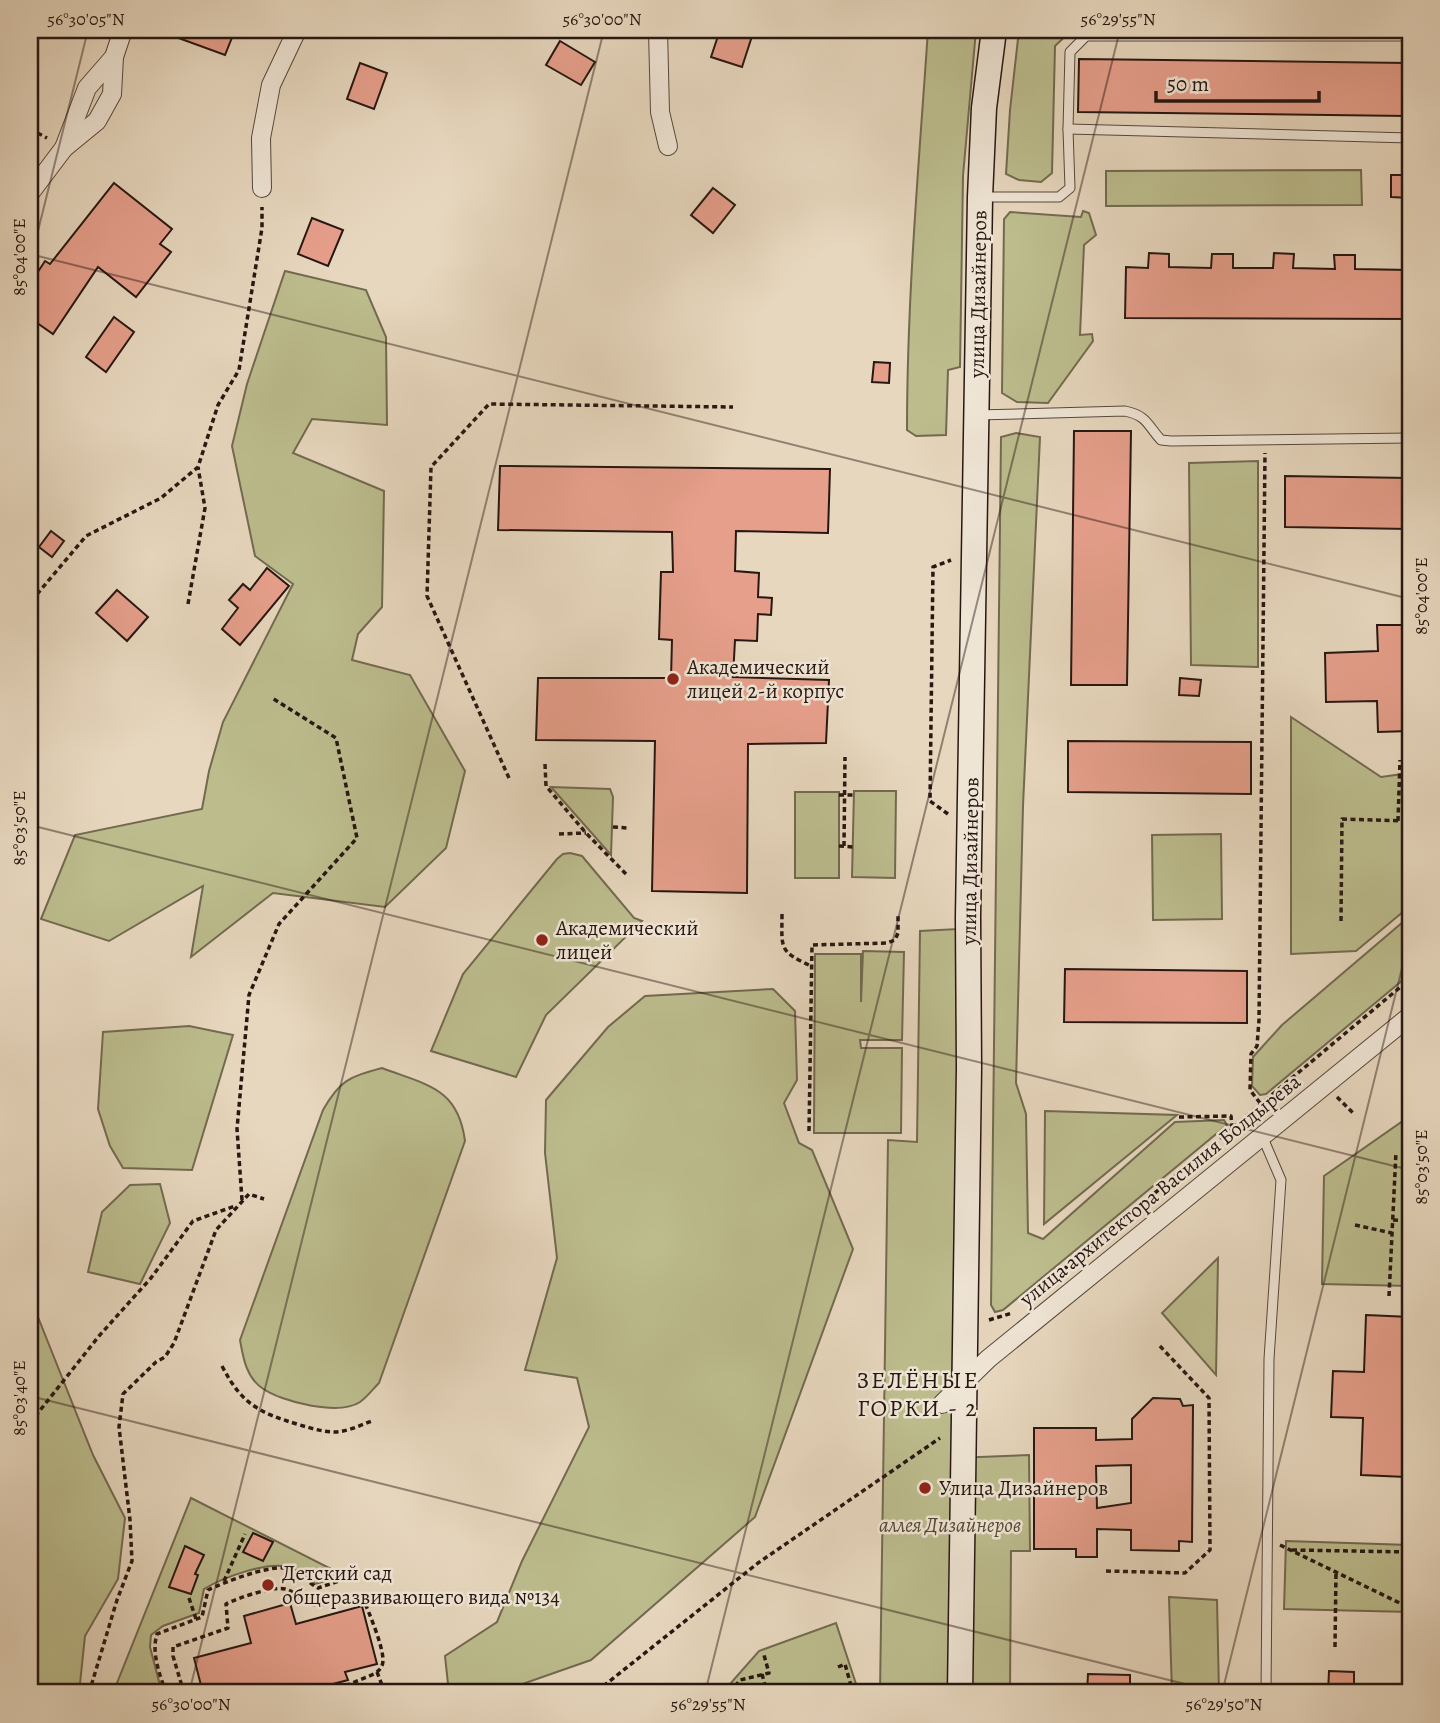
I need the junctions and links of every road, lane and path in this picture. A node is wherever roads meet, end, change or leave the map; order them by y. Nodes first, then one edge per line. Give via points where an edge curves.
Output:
1 (123, 30) edge
2 (297, 30) edge
3 (658, 30) edge
4 (994, 30) edge
5 (1410, 36) edge
6 (114, 57) junction
7 (1068, 129) junction
8 (1410, 138) edge
9 (668, 146) dead end
10 (64, 148) junction
11 (262, 188) joint
12 (30, 194) edge
13 (980, 197) junction
14 (733, 407) dead end
15 (975, 415) junction
16 (1410, 438) edge
17 (1265, 440) junction
18 (198, 467) junction
19 (951, 549) dead end
20 (30, 599) edge
21 (188, 604) dead end
22 (272, 698) dead end
23 (845, 757) dead end
24 (1400, 760) dead end
25 (545, 764) dead end
26 (509, 778) dead end
27 (839, 795) dead end
28 (845, 795) junction
29 (854, 795) dead end
30 (948, 814) dead end
31 (1398, 821) junction
32 (1410, 821) edge
33 (613, 827) dead end
34 (628, 828) dead end
35 (559, 834) dead end
36 (586, 834) junction
37 (853, 847) dead end
38 (626, 874) dead end
39 (782, 914) dead end
40 (898, 915) dead end
41 (1341, 921) dead end
42 (811, 966) junction
43 (1410, 979) edge
44 (1410, 1016) edge
45 (1260, 1103) junction
46 (1179, 1117) dead end
47 (1232, 1127) junction
48 (809, 1130) dead end
49 (1263, 1138) junction
50 (1396, 1152) dead end
51 (264, 1199) dead end
52 (242, 1200) dead end
53 (237, 1205) junction
54 (1393, 1220) junction
55 (1410, 1221) edge
56 (1355, 1225) dead end
57 (1392, 1233) junction
58 (1041, 1289) dead end
59 (1389, 1296) dead end
60 (1021, 1305) dead end
61 (988, 1321) dead end
62 (1158, 1344) dead end
63 (222, 1366) dead end
64 (963, 1384) junction
65 (942, 1404) dead end
66 (374, 1420) dead end
67 (30, 1423) edge
68 (942, 1447) dead end
69 (245, 1534) dead end
70 (1269, 1539) junction
71 (1290, 1550) junction
72 (1410, 1552) edge
73 (1106, 1571) dead end
74 (1336, 1572) junction
75 (345, 1579) dead end
76 (223, 1583) junction
77 (189, 1598) dead end
78 (1410, 1608) edge
79 (196, 1619) junction
80 (1335, 1647) dead end
81 (764, 1655) dead end
82 (838, 1667) dead end
83 (377, 1672) junction
84 (762, 1674) junction
85 (89, 1693) edge
86 (166, 1693) edge
87 (184, 1693) edge
88 (328, 1693) edge
89 (385, 1693) edge
90 (588, 1693) edge
91 (730, 1693) edge
92 (767, 1693) edge
93 (853, 1693) edge
94 (960, 1693) edge
95 (1266, 1693) edge

1 - 6 street
2 - 11 street via 271,85 261,138
3 - 9 street via 660,112
4 - 13 street, улица Дизайнеров
5 - 7 lane via 1086,36 1070,52
6 - 10 street via 87,88
6 - 10 street via 112,94 97,121
7 - 8 lane
7 - 13 lane via 1070,188 1059,197
10 - 12 street
11 - 18 path via 262,228 239,369 218,405
13 - 15 street, улица Дизайнеров
14 - 26 path via 489,404 431,467 427,596
15 - 17 lane via 1125,411 1147,420 1161,440
15 - 64 street, улица Дизайнеров
16 - 17 lane
17 - 45 path via 1259,1020 1257,1046 1251,1054 1250,1090
18 - 20 path via 161,498 86,536
18 - 21 path via 205,508
19 - 30 path via 951,561 933,567 930,801
22 - 52 path via 337,738 357,838 279,924 248,995 237,1129
23 - 28 path
24 - 31 path
25 - 36 path via 545,786
27 - 28 path
28 - 29 path
28 - 37 path via 842,846
31 - 32 path
31 - 41 path via 1342,819
33 - 34 path
35 - 36 path
36 - 38 path
39 - 42 path via 784,950
40 - 42 path via 895,940 871,945 812,945
42 - 48 path
43 - 45 path
44 - 49 street, улица архитектора Василия Болдырева
45 - 47 path
46 - 47 path via 1231,1116
47 - 58 path
49 - 64 street, улица архитектора Василия Болдырева
49 - 70 lane via 1280,1180 1269,1359
50 - 54 path
51 - 53 path via 249,1194
53 - 67 path via 192,1221 151,1278
53 - 85 path via 216,1230 174,1343 165,1357 123,1394 119,1427 132,1561
54 - 55 path
54 - 57 path
56 - 57 path
57 - 59 path
60 - 61 path via 1011,1314
62 - 73 path via 1209,1398 1210,1550 1185,1573
63 - 66 path via 237,1392 253,1408 272,1417 328,1432
64 - 65 street, улица архитектора Василия Болдырева
64 - 94 street, улица Дизайнеров
68 - 90 path via 942,1437 758,1563 601,1688
69 - 76 path
70 - 71 path
70 - 95 lane
71 - 72 path
71 - 74 path
74 - 78 path
74 - 80 path
75 - 76 path via 318,1588 285,1568
76 - 79 path via 208,1590 202,1618
77 - 79 path
79 - 86 path via 157,1634 156,1661
81 - 84 path via 769,1673
82 - 93 path via 845,1664
83 - 87 path via 383,1661 363,1599 354,1596 317,1605 287,1589 276,1589 226,1604 229,1628 173,1647
83 - 88 path
83 - 89 path
84 - 91 path via 740,1680
84 - 92 path

